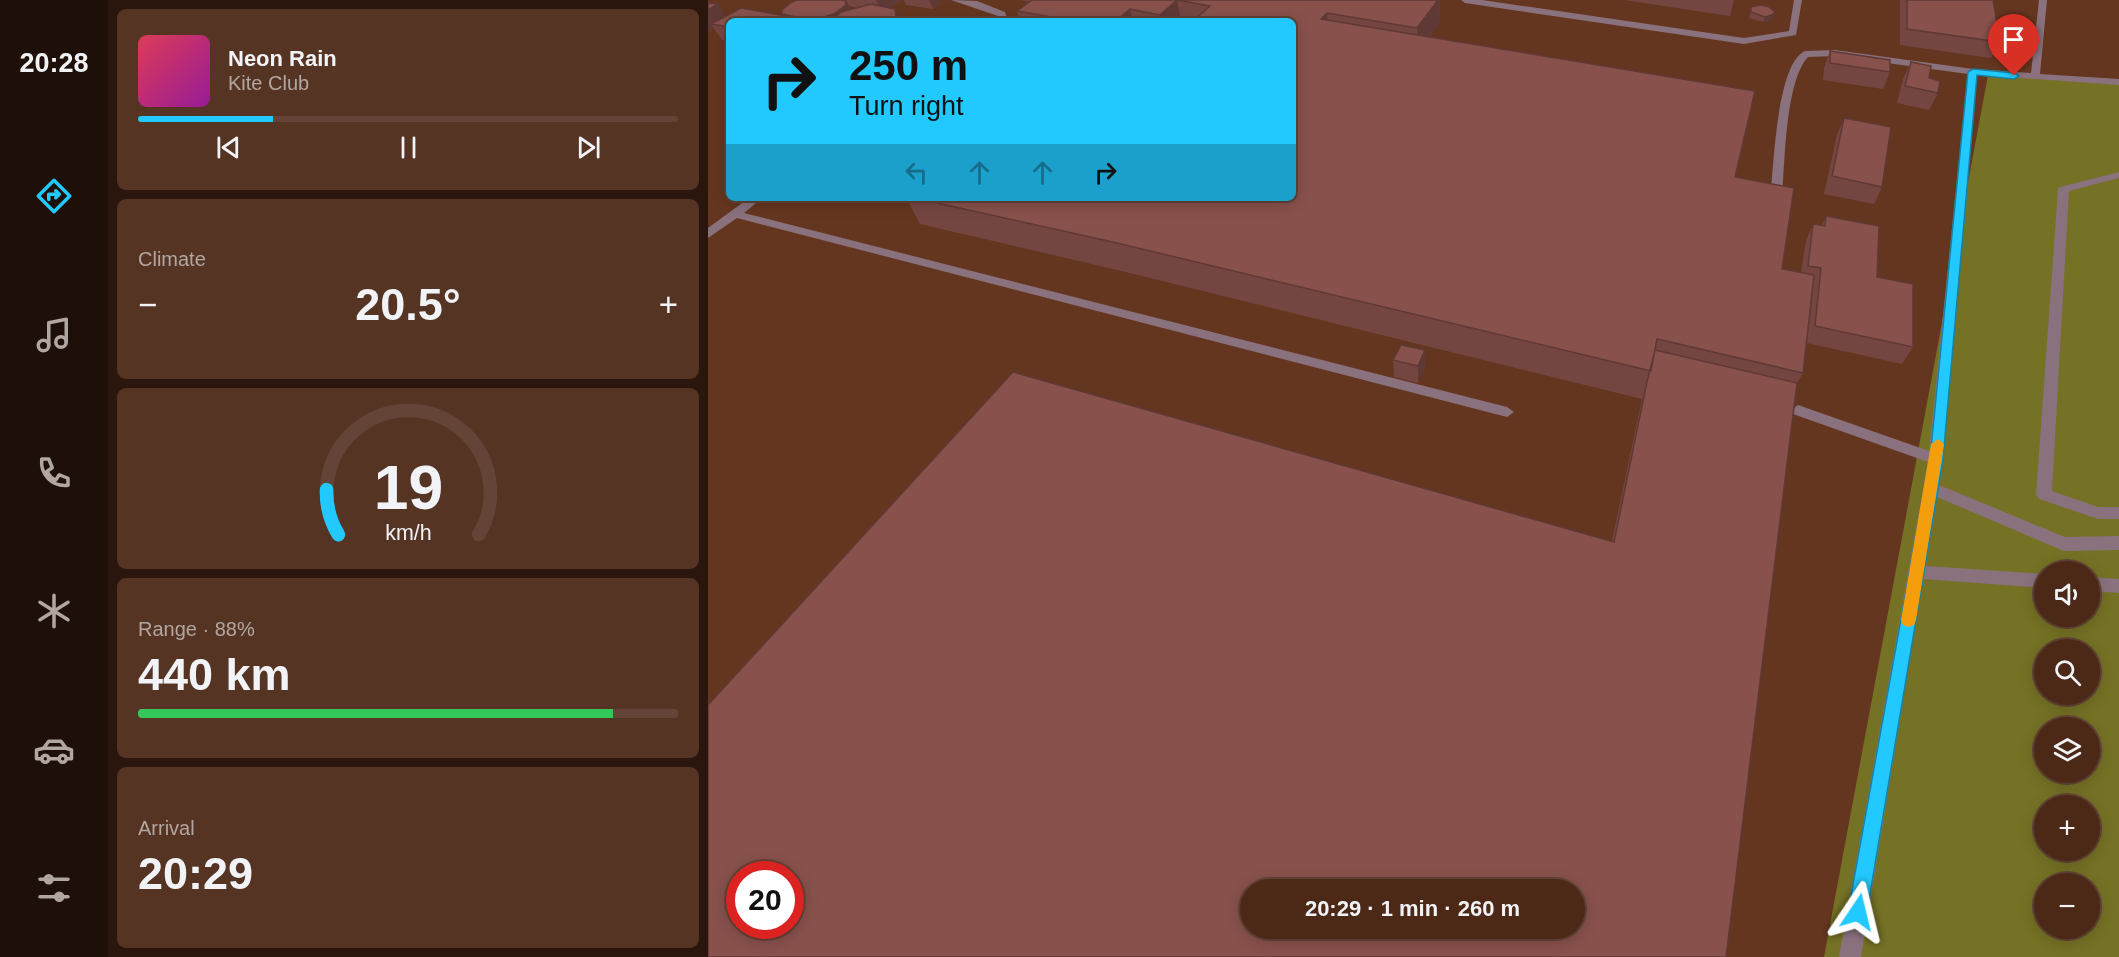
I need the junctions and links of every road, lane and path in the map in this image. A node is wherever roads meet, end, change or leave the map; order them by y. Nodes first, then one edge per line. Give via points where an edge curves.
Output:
1 (955, 0) edge
2 (1465, 0) edge
3 (1798, 0) edge
4 (2043, 0) edge
5 (980, 2) edge
6 (1003, 18) edge
7 (1973, 72) junction
8 (2035, 78) junction
9 (2119, 82) edge
10 (2119, 175) edge
11 (1776, 199) edge
12 (752, 201) edge
13 (735, 214) junction
14 (708, 234) edge
15 (1798, 410) edge
16 (1507, 412) dead end
17 (1936, 459) junction
18 (1930, 488) junction
19 (2119, 513) edge
20 (2119, 543) edge
21 (1917, 572) junction
22 (2034, 580) edge
23 (2100, 585) edge
24 (2119, 586) edge
25 (1850, 957) edge

1 - 5 lane
2 - 3 lane via 1744,41 1793,33
4 - 8 lane
5 - 6 lane
7 - 8 lane
7 - 11 lane via 1834,52 1805,54 1795,65 1788,85
7 - 17 lane
8 - 9 lane
10 - 19 lane via 2064,189 2044,495 2098,513
12 - 13 lane
13 - 14 lane
13 - 16 lane
15 - 17 lane
17 - 18 lane
18 - 20 lane via 2064,544
18 - 21 lane
21 - 22 lane
21 - 25 lane
23 - 24 lane

